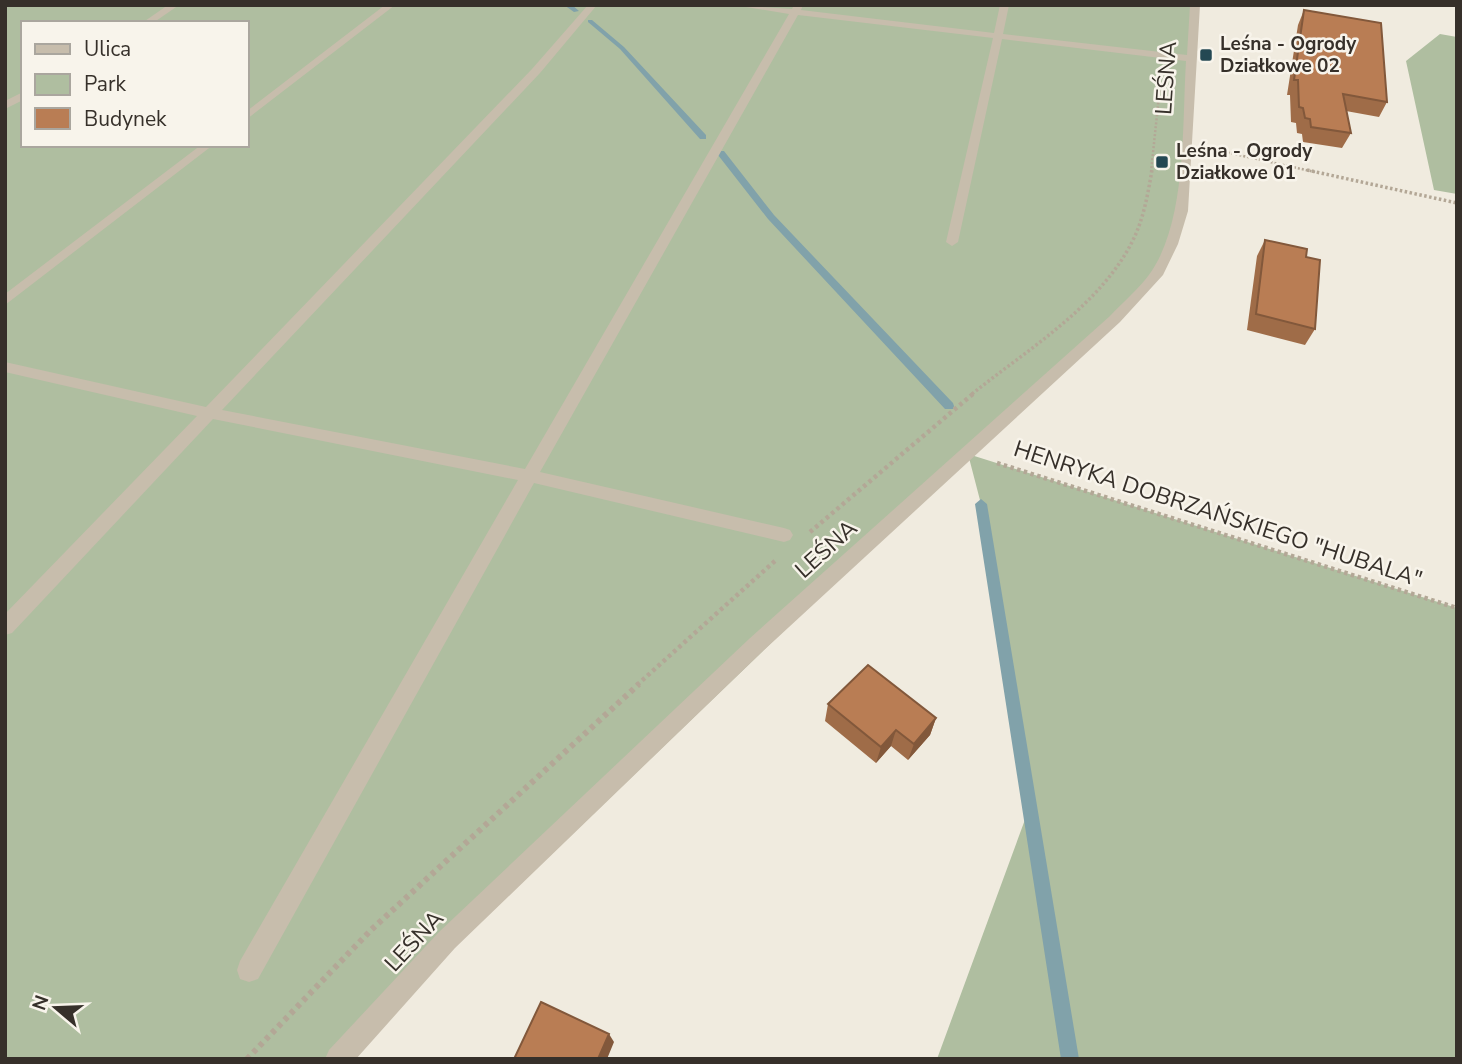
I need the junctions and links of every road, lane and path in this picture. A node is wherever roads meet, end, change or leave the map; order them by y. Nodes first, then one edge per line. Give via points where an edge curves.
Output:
1 (175, 5) edge
2 (391, 5) edge
3 (593, 5) edge
4 (738, 5) edge
5 (1005, 5) edge
6 (1195, 5) edge
7 (797, 9) edge
8 (149, 21) edge
9 (999, 36) junction
10 (1192, 59) junction
11 (21, 96) edge
12 (5, 106) edge
13 (248, 115) edge
14 (1186, 145) junction
15 (205, 147) edge
16 (1457, 204) edge
17 (952, 242) dead end
18 (5, 301) edge
19 (5, 367) edge
20 (210, 413) junction
21 (968, 454) junction
22 (531, 477) junction
23 (784, 535) dead end
24 (1457, 608) edge
25 (5, 626) edge
26 (249, 970) dead end
27 (338, 1059) edge

1 - 8 street
2 - 13 street
3 - 20 street via 536,71
4 - 7 street
5 - 9 street
6 - 10 street, LEŚNA
7 - 9 street
7 - 22 street
9 - 10 street
9 - 17 street
10 - 14 street, LEŚNA
11 - 12 street
14 - 16 path
14 - 21 street, LEŚNA via 1182,211 1156,275 1115,320
15 - 18 street
19 - 20 street
20 - 22 street
20 - 25 street
21 - 24 path, HENRYKA DOBRZAŃSKIEGO "HUBALA"
21 - 27 street, LEŚNA via 756,645 447,940
22 - 23 street
22 - 26 street

